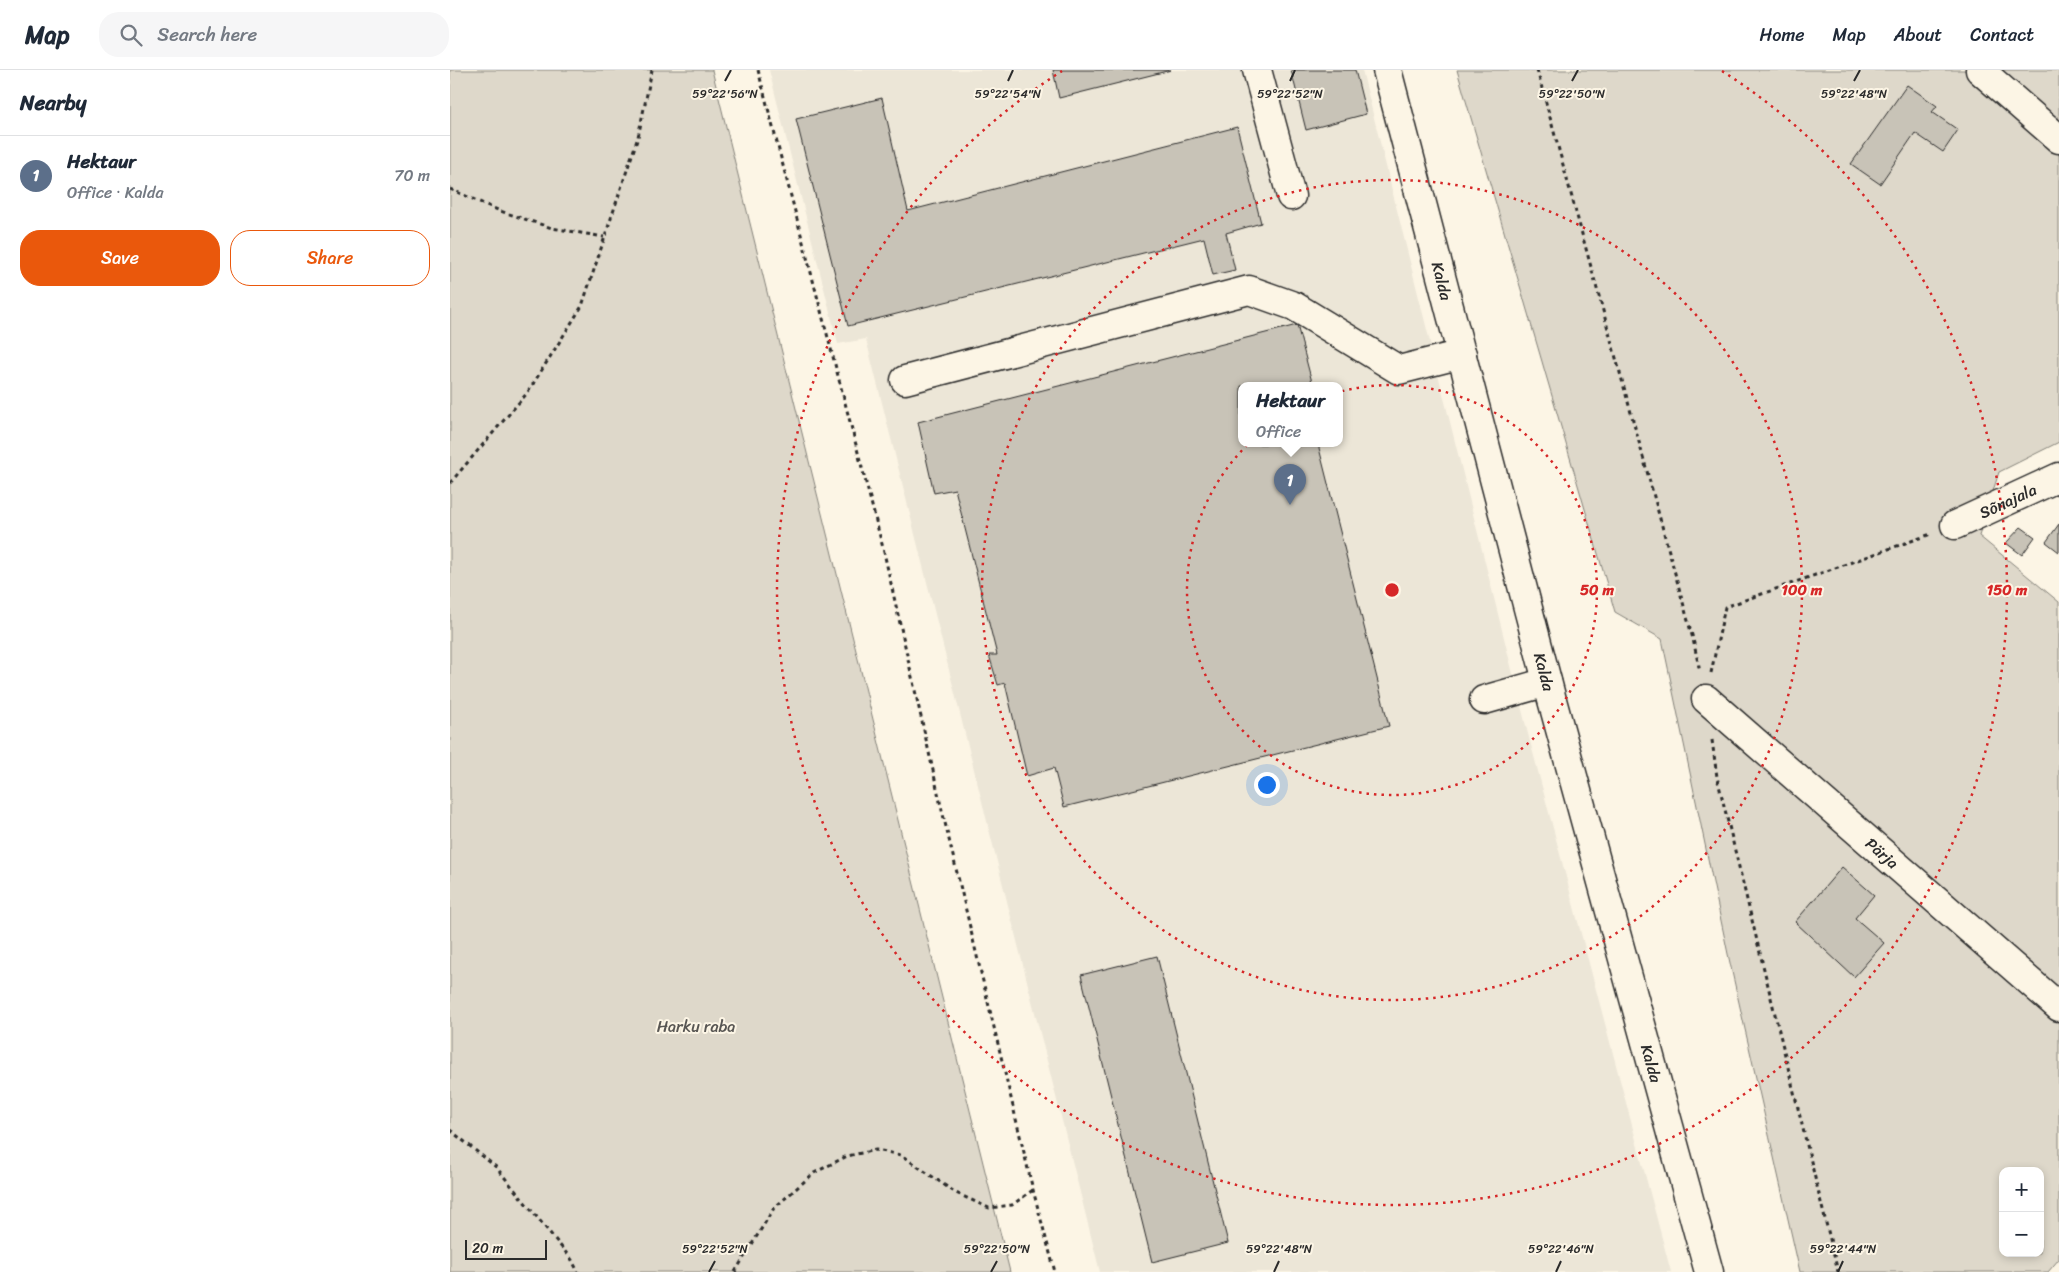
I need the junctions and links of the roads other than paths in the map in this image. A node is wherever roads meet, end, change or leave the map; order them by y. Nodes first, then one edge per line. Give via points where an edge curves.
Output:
1 (1257, 70) edge
2 (1387, 70) edge
3 (1980, 70) edge
4 (2059, 139) edge
5 (1291, 196) dead end
6 (1462, 354) junction
7 (905, 380) dead end
8 (2059, 477) edge
9 (1955, 525) road end
10 (1547, 682) junction
11 (1706, 699) road end
12 (1484, 700) dead end
13 (2059, 1007) edge
14 (1709, 1272) edge

1 - 5 street
2 - 6 street, Kalda
3 - 4 street
6 - 7 street via 1400,370 1294,306 1249,290
6 - 10 street, Kalda
8 - 9 street, Sõnajala
10 - 12 street
10 - 14 street, Kalda
11 - 13 street, Pärja

